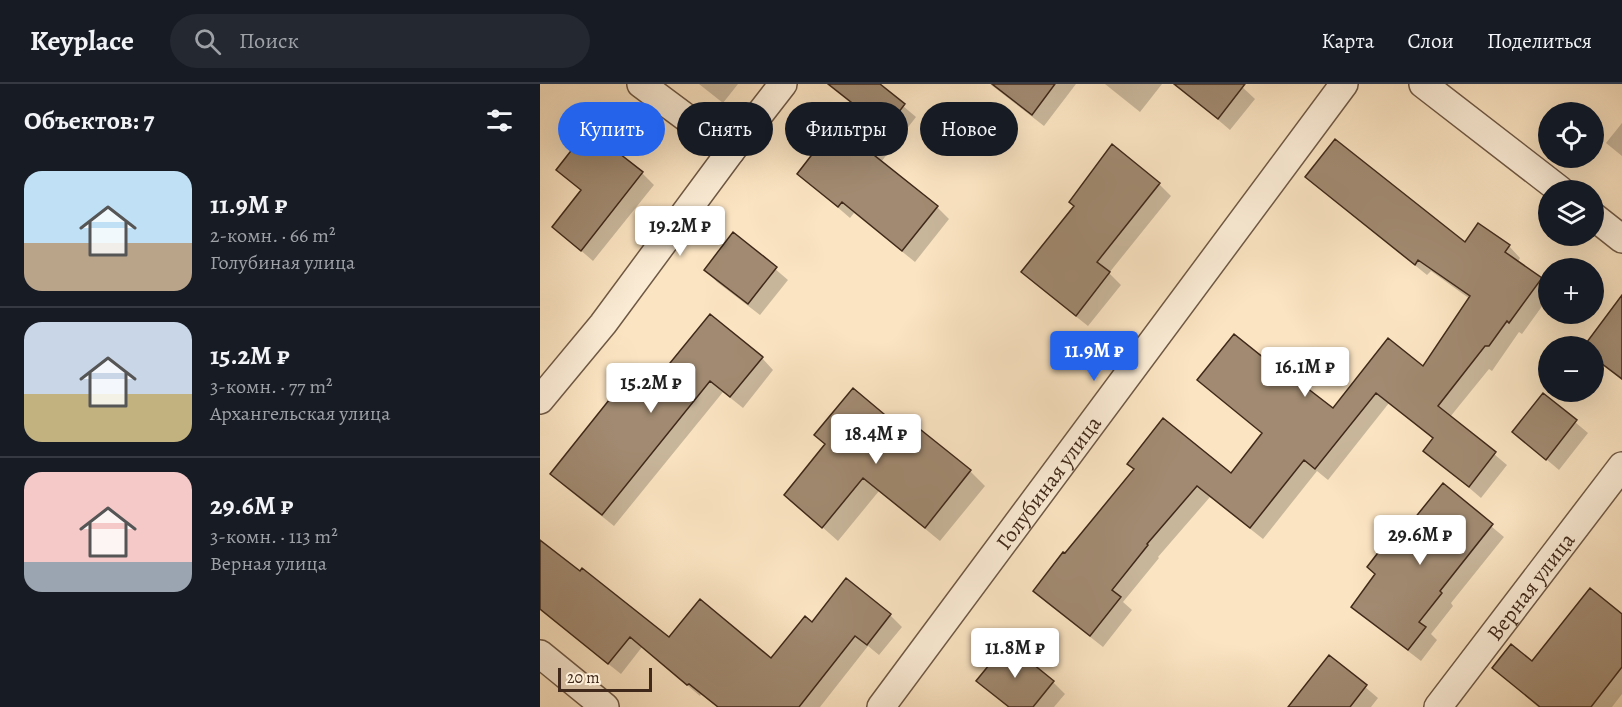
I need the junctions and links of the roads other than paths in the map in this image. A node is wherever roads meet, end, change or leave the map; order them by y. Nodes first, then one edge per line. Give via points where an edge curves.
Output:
1 (641, 84) edge
2 (783, 84) edge
3 (1344, 84) edge
4 (1423, 84) edge
5 (769, 102) edge
6 (677, 111) edge
7 (727, 156) edge
8 (1547, 180) edge
9 (1604, 225) edge
10 (1622, 239) edge
11 (540, 400) edge
12 (1622, 466) edge
13 (540, 654) edge
14 (605, 707) edge
15 (880, 707) edge
16 (1438, 707) edge

1 - 6 street
2 - 5 street
3 - 15 street, Голубиная улица
4 - 8 street
7 - 11 street via 603,324
9 - 10 street
12 - 16 street, Верная улица
13 - 14 street

